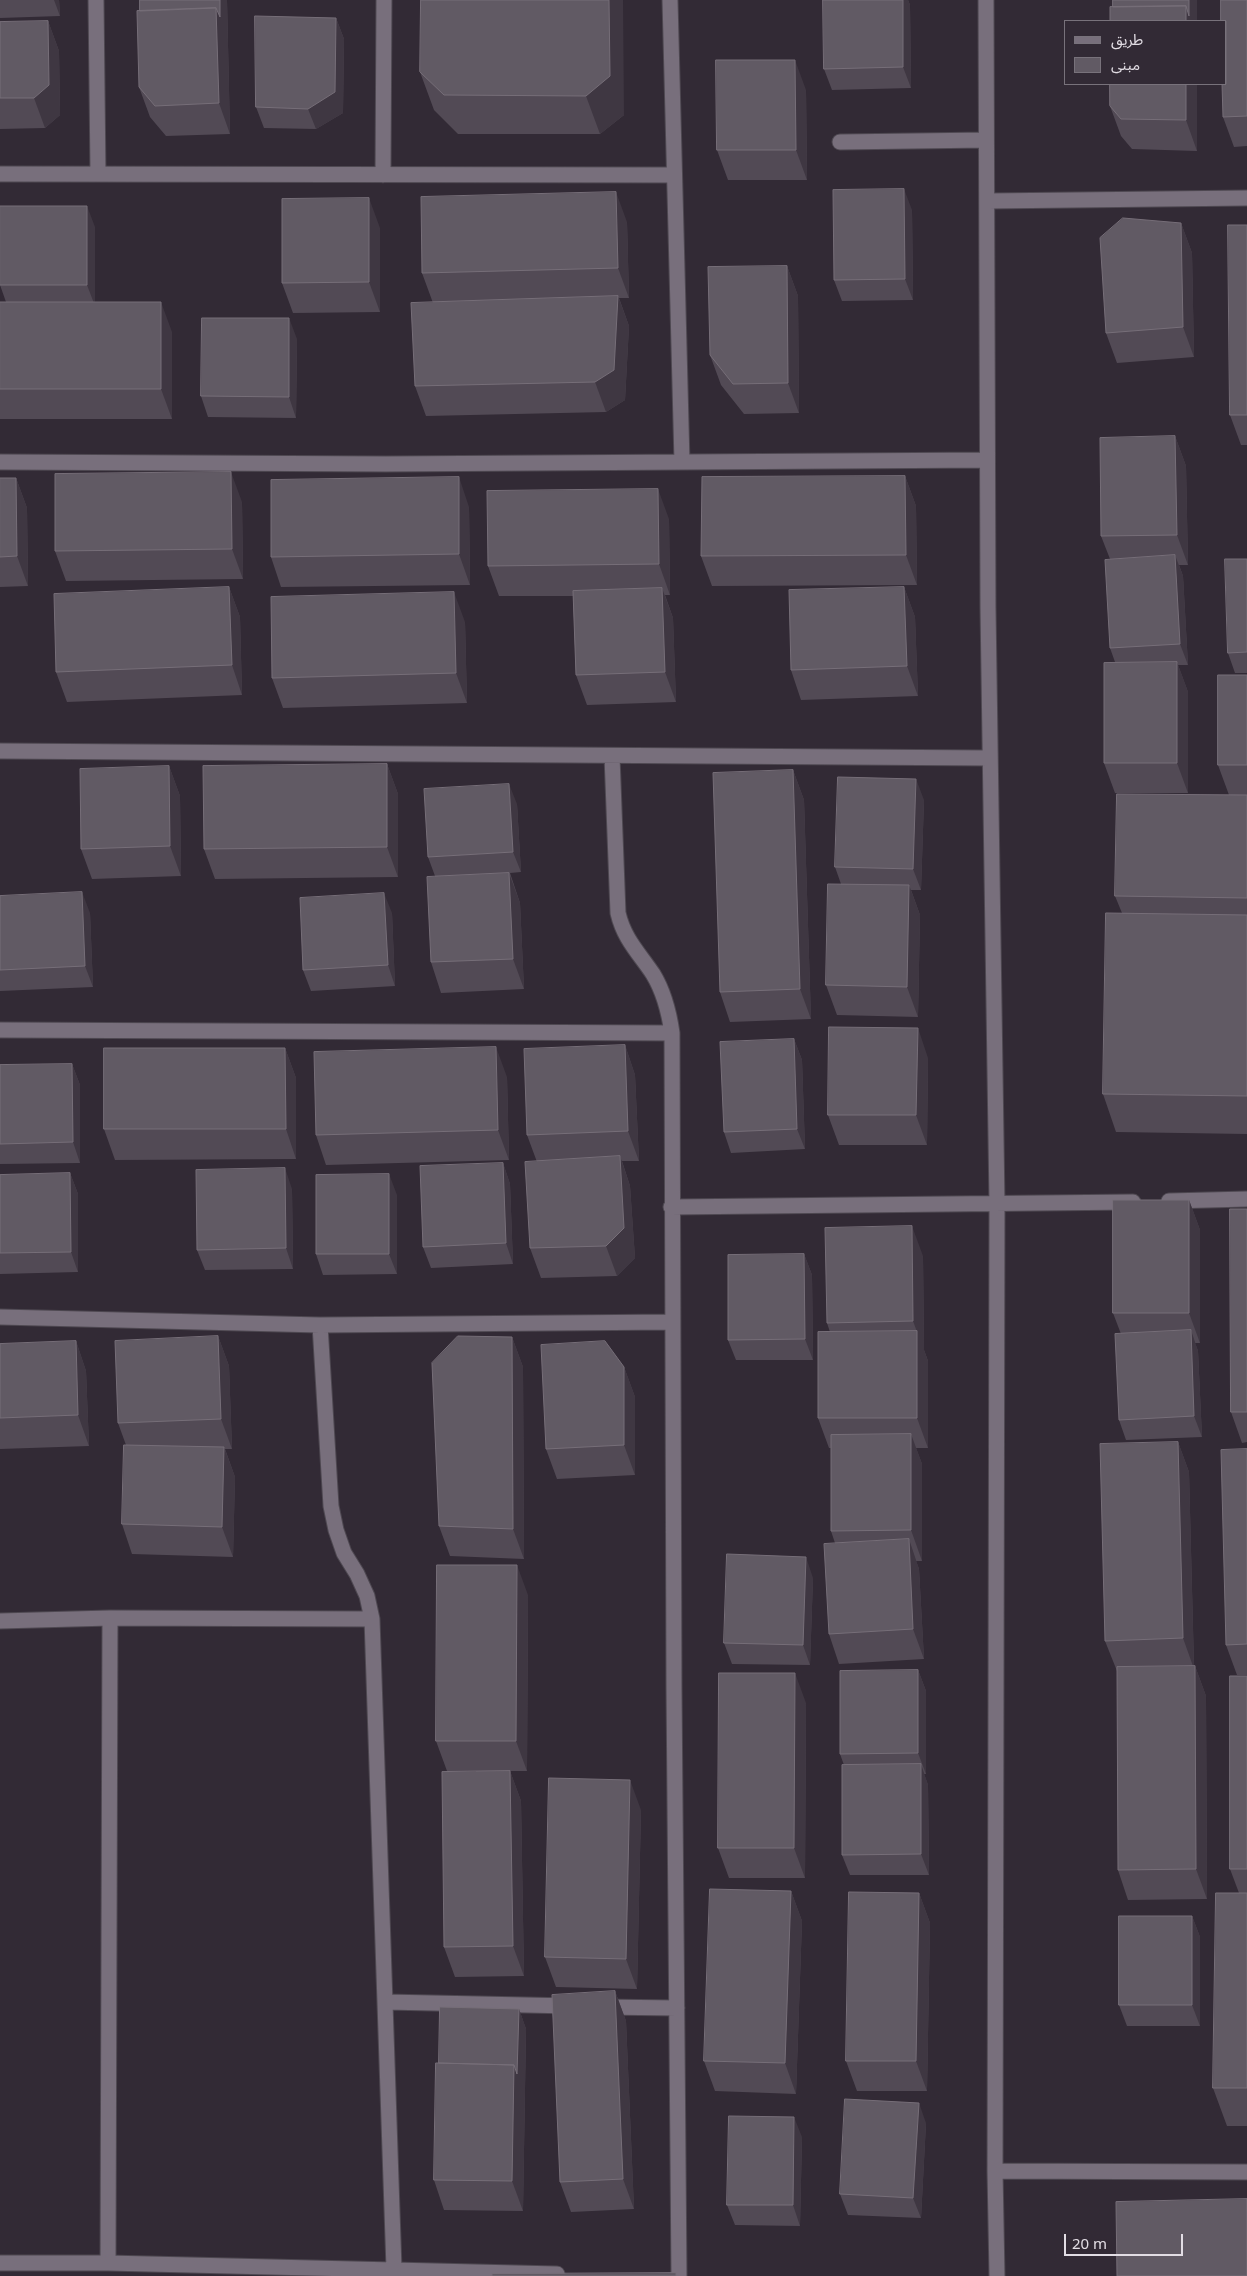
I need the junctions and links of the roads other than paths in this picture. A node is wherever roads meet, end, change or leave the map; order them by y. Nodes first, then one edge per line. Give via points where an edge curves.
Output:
1 (96, 0) edge
2 (384, 0) edge
3 (670, 0) edge
4 (986, 0) edge
5 (986, 140) junction
6 (840, 142) dead end
7 (0, 174) edge
8 (98, 174) junction
9 (384, 175) junction
10 (674, 175) junction
11 (1247, 198) edge
12 (988, 201) junction
13 (987, 460) junction
14 (0, 462) edge
15 (682, 462) junction
16 (0, 751) edge
17 (612, 756) junction
18 (990, 758) junction
19 (0, 1030) edge
20 (672, 1033) junction
21 (1247, 1199) edge
22 (997, 1204) junction
23 (671, 1207) junction
24 (0, 1317) edge
25 (672, 1322) junction
26 (320, 1326) junction
27 (110, 1618) junction
28 (372, 1619) junction
29 (0, 1621) edge
30 (386, 2002) junction
31 (678, 2008) junction
32 (994, 2171) junction
33 (1247, 2172) edge
34 (0, 2263) edge
35 (108, 2263) junction
36 (394, 2269) junction
37 (570, 2274) edge
38 (679, 2276) edge
39 (998, 2276) edge

1 - 8 street
2 - 9 street
3 - 10 street
4 - 5 street
5 - 6 street
5 - 12 street
7 - 8 street
8 - 9 street
9 - 10 street
10 - 15 street
11 - 12 street
12 - 13 street
13 - 15 street
13 - 18 street
14 - 15 street
16 - 17 street
17 - 18 street
17 - 20 street via 618,913 630,944 662,992
18 - 22 street
19 - 20 street
20 - 23 street
21 - 22 street
22 - 23 street
22 - 32 street
23 - 25 street
24 - 26 street
25 - 26 street
25 - 31 street
26 - 28 street via 331,1506 336,1530 367,1596
27 - 28 street
27 - 29 street
27 - 35 street
28 - 30 street
30 - 31 street
30 - 36 street
31 - 38 street
32 - 33 street
32 - 39 street
34 - 35 street
35 - 36 street
36 - 37 street

